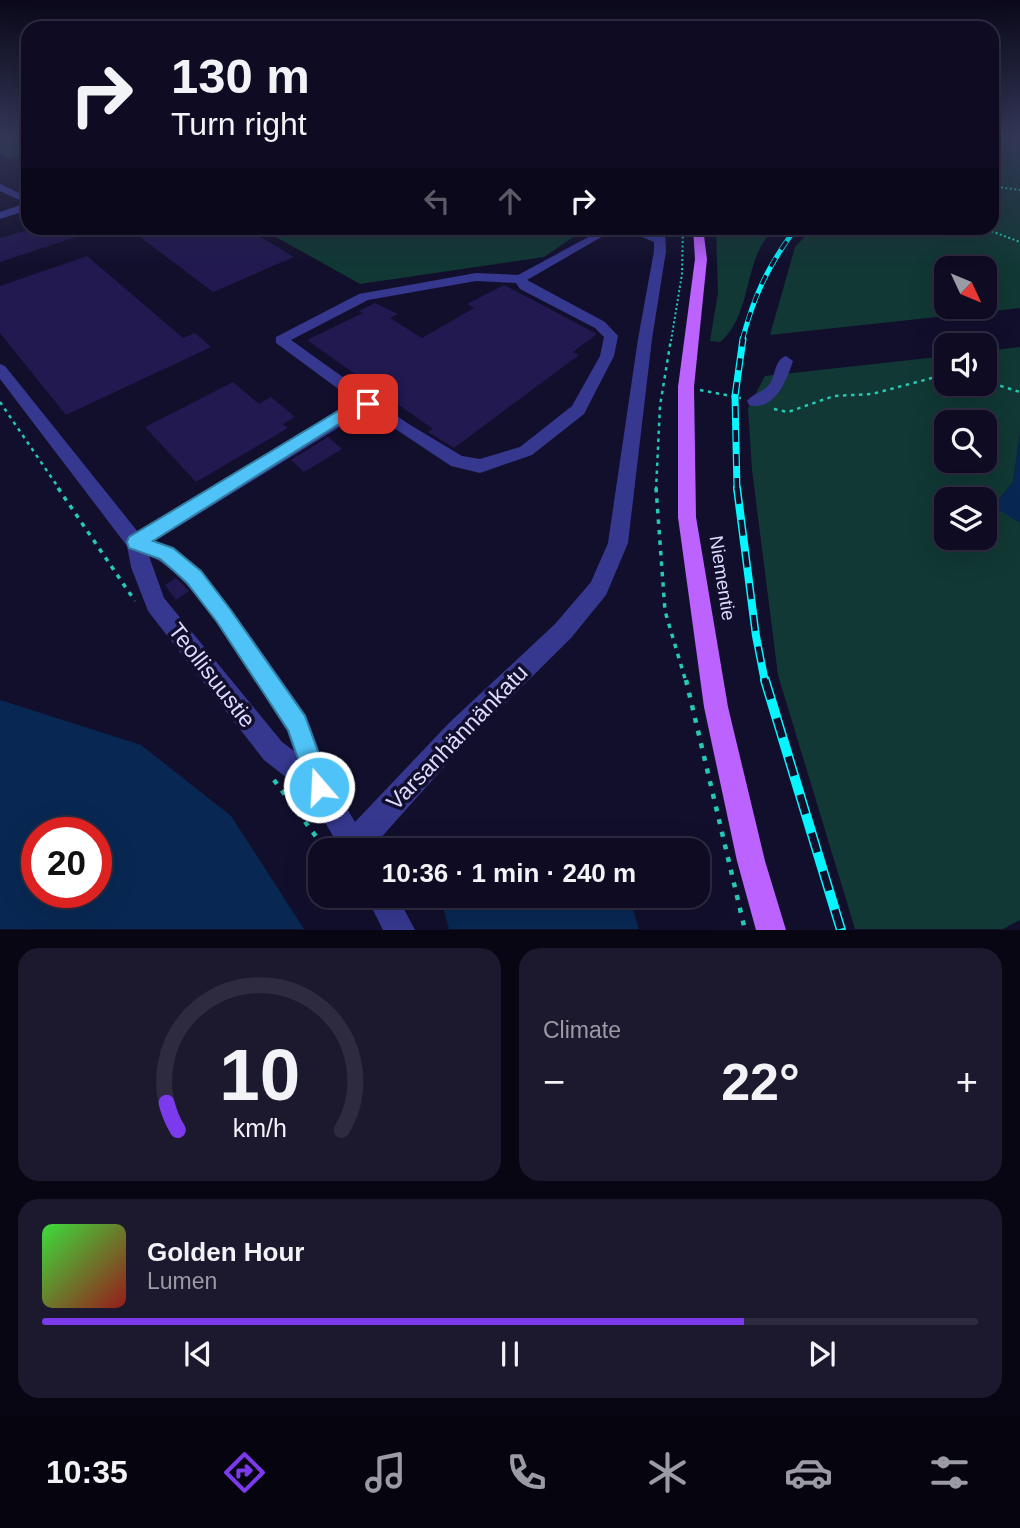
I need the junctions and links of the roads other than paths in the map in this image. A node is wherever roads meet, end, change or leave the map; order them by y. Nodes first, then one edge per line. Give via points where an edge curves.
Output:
1 (0, 187) edge
2 (21, 198) edge
3 (21, 208) edge
4 (0, 215) edge
5 (599, 235) edge
6 (660, 235) edge
7 (699, 235) edge
8 (520, 279) junction
9 (786, 361) dead end
10 (0, 369) edge
11 (755, 401) road end
12 (368, 404) junction
13 (136, 542) junction
14 (319, 787) junction
15 (348, 838) edge
16 (363, 838) edge
17 (388, 908) edge
18 (400, 929) edge
19 (771, 929) edge

1 - 2 lane
3 - 4 lane
5 - 8 lane
6 - 16 lane, Varsanhännänkatu via 618,543 599,589 563,631 458,732
7 - 19 main road, Niementie via 701,259 686,387 687,517 739,859
8 - 12 lane via 476,277 364,297 281,340
8 - 12 lane via 524,286 600,325 611,336 607,356 578,410 526,451 480,466 457,461
9 - 11 lane via 776,389
10 - 13 lane, Teollisuustie
12 - 13 lane
13 - 14 lane, Teollisuustie via 156,604 273,751
13 - 14 lane, Teollisuustie via 166,554 194,577 216,606 297,724
14 - 15 lane, Teollisuustie
17 - 18 lane

